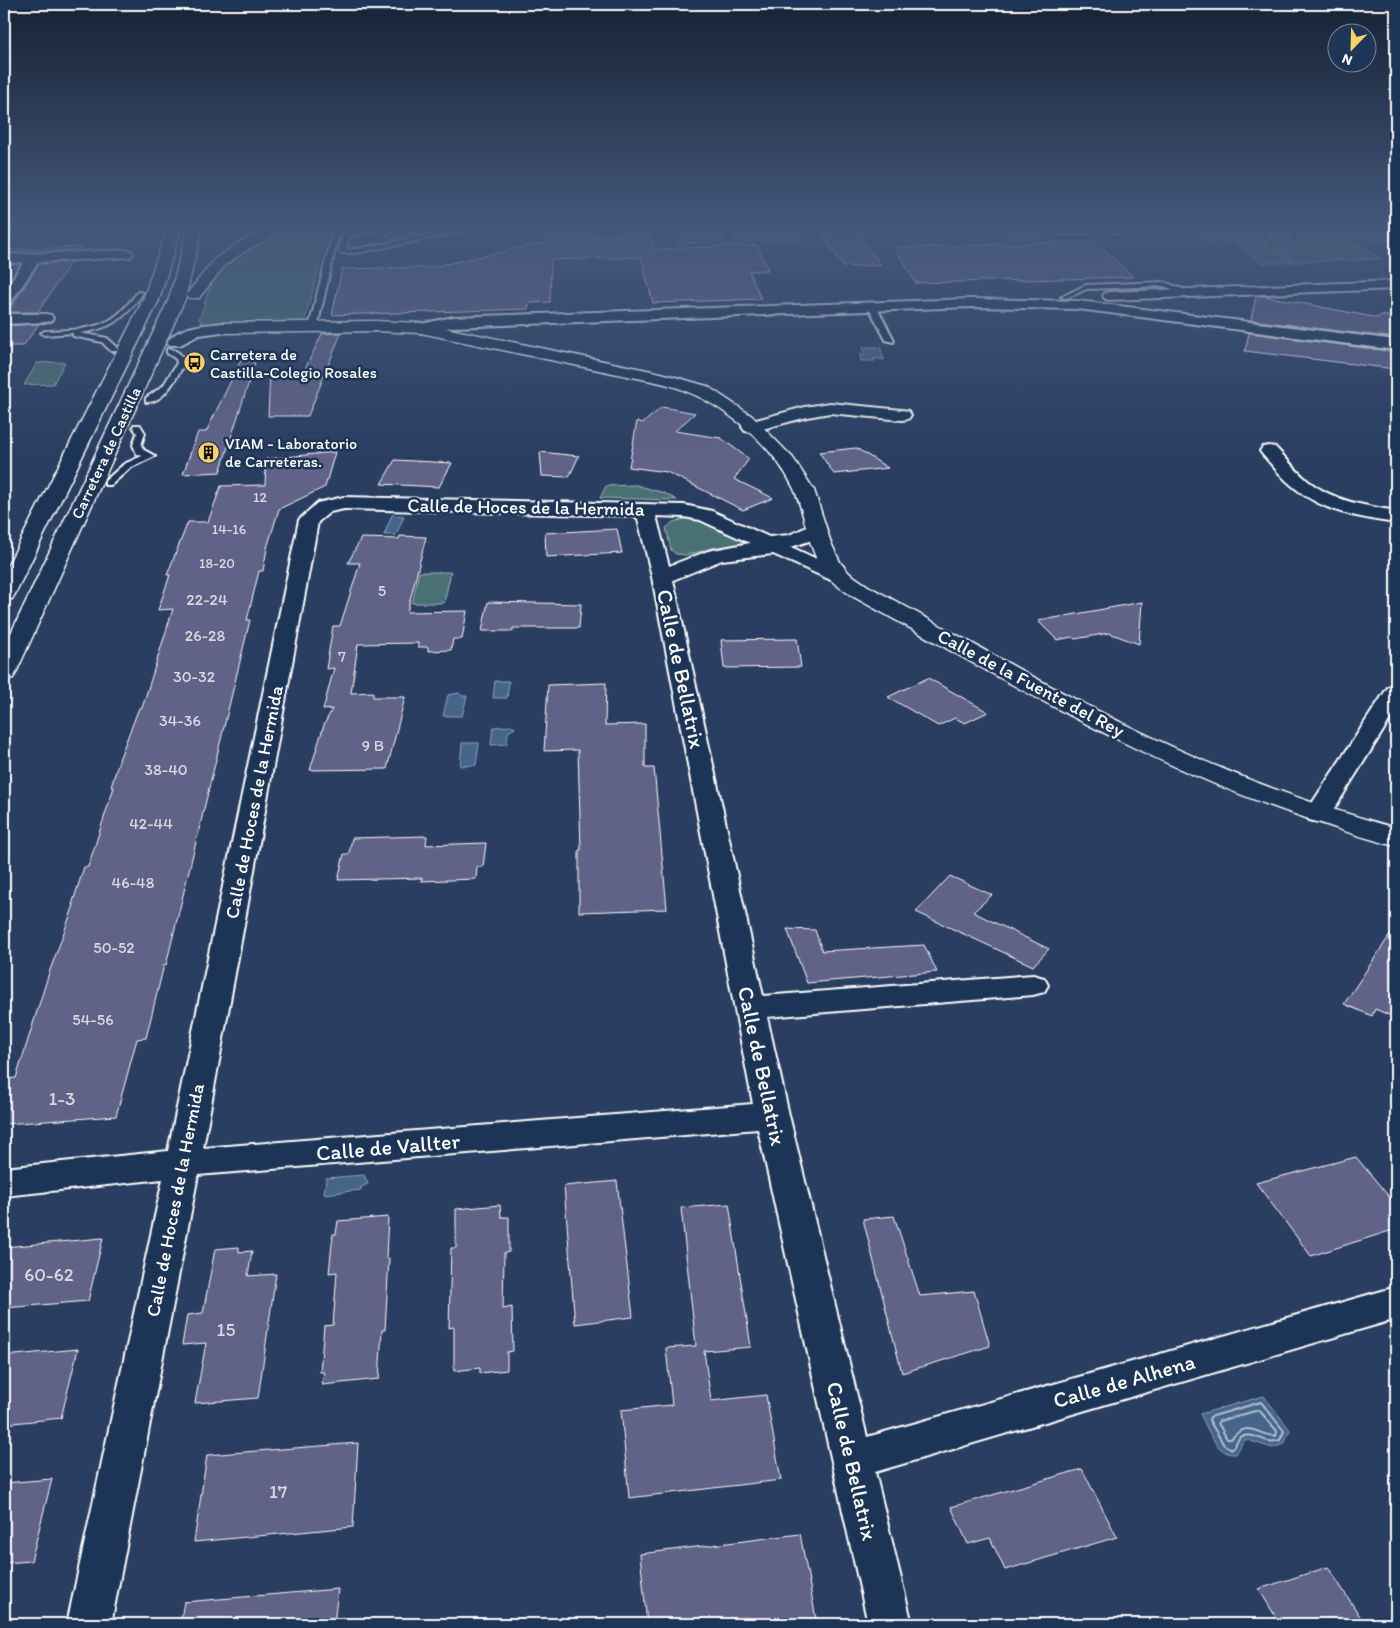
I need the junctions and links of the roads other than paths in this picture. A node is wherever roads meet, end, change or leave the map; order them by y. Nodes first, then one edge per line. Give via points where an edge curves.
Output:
1 (131, 304) edge
2 (135, 304) edge
3 (150, 304) edge
4 (175, 304) edge
5 (190, 304) edge
6 (319, 304) edge
7 (922, 304) edge
8 (1117, 304) edge
9 (872, 306) junction
10 (190, 318) dead end
11 (4, 319) edge
12 (313, 327) junction
13 (47, 328) junction
14 (224, 328) junction
15 (421, 328) junction
16 (28, 334) dead end
17 (890, 340) dead end
18 (1396, 345) edge
19 (172, 347) junction
20 (114, 349) junction
21 (902, 415) dead end
22 (751, 426) junction
23 (1269, 451) dead end
24 (76, 454) junction
25 (639, 508) junction
26 (1396, 517) edge
27 (818, 535) junction
28 (774, 545) junction
29 (662, 576) junction
30 (840, 577) junction
31 (4, 594) edge
32 (15, 650) junction
33 (4, 673) edge
34 (1396, 692) edge
35 (1318, 814) junction
36 (1396, 837) edge
37 (1033, 985) dead end
38 (750, 1008) junction
39 (772, 1116) junction
40 (183, 1164) junction
41 (4, 1182) edge
42 (1396, 1303) edge
43 (852, 1460) junction
44 (89, 1624) edge
45 (890, 1624) edge

1 - 13 lane via 118,319 109,323 85,329
2 - 20 main road
3 - 24 main road, Carretera de Castilla
4 - 32 main road, Carretera de Castilla
5 - 19 main road
6 - 12 lane
7 - 9 street
8 - 18 street
9 - 15 street via 453,322
9 - 17 lane
10 - 14 street, Calle de la Fuente del Rey via 198,326
11 - 13 street
12 - 14 main road, Calle de la Fuente del Rey
12 - 15 main road, Calle de la Fuente del Rey
13 - 16 street
13 - 20 lane via 96,337
14 - 19 street, Calle de la Fuente del Rey via 195,331
15 - 22 main road, Calle de la Fuente del Rey via 686,384 715,398
19 - 32 main road via 62,582
20 - 24 main road
21 - 22 street via 830,408
22 - 27 main road, Calle de la Fuente del Rey via 793,470 805,492
23 - 26 street via 1302,485 1318,496 1357,511
24 - 31 main road, Carretera de Castilla
25 - 28 street, Calle de Hoces de la Hermida via 705,515
25 - 29 street, Calle de Bellatrix via 647,517
25 - 40 street, Calle de Hoces de la Hermida via 348,494 309,520
27 - 28 street via 806,546
27 - 30 main road, Calle de la Fuente del Rey via 831,566
28 - 29 street via 724,552
28 - 30 street, Calle de Hoces de la Hermida
29 - 38 street, Calle de Bellatrix
30 - 35 main road, Calle de la Fuente del Rey via 860,591 1110,726 1217,776
32 - 33 main road, Carretera de Castilla
34 - 35 street
35 - 36 main road, Calle de la Fuente del Rey
37 - 38 street
38 - 39 street, Calle de Bellatrix
39 - 40 street, Calle de Vallter
39 - 43 street, Calle de Bellatrix
40 - 41 street, Calle de Vallter
40 - 44 street, Calle de Hoces de la Hermida
42 - 43 street, Calle de Alhena
43 - 45 street, Calle de Bellatrix

